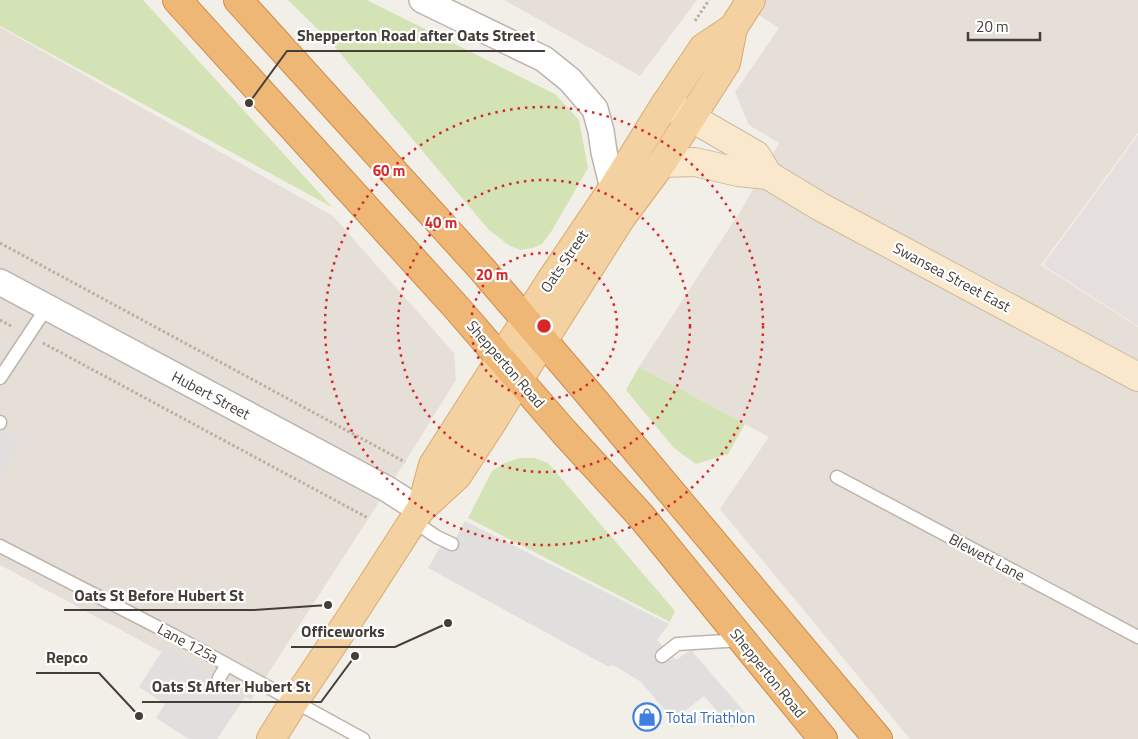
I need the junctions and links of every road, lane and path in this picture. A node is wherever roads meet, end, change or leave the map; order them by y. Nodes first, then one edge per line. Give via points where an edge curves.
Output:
1 (177, 0) edge
2 (238, 0) edge
3 (422, 0) edge
4 (751, 0) edge
5 (733, 28) junction
6 (666, 103) junction
7 (691, 117) junction
8 (662, 163) junction
9 (768, 175) junction
10 (613, 188) junction
11 (0, 244) edge
12 (0, 282) edge
13 (47, 307) junction
14 (0, 320) edge
15 (525, 320) junction
16 (28, 335) junction
17 (543, 341) junction
18 (501, 358) junction
19 (1138, 377) edge
20 (0, 378) edge
21 (519, 380) junction
22 (404, 462) dead end
23 (837, 477) dead end
24 (417, 516) junction
25 (368, 518) dead end
26 (452, 544) dead end
27 (0, 546) edge
28 (1138, 638) edge
29 (742, 640) junction
30 (662, 656) dead end
31 (228, 665) junction
32 (219, 678) dead end
33 (294, 702) junction
34 (271, 739) edge
35 (363, 739) edge
36 (823, 739) edge
37 (878, 739) edge

1 - 18 highway, Shepperton Road
2 - 15 highway
3 - 10 street via 544,59 570,80 594,109
4 - 5 main road, Oats Street
5 - 6 main road, Oats Street via 704,48
5 - 7 main road, Oats Street via 726,63
6 - 7 street, Swansea Street East
6 - 10 main road, Oats Street
7 - 8 main road, Oats Street
7 - 9 street, Swansea Street East via 756,155
8 - 9 street, Swansea Street East via 695,162
8 - 17 main road, Oats Street via 621,218
9 - 19 street, Swansea Street East via 819,206
10 - 15 main road, Oats Street
11 - 22 path
12 - 13 street, Hubert Street
13 - 16 lane
13 - 24 street, Hubert Street via 387,489
14 - 16 path
15 - 17 highway
15 - 18 main road, Oats Street
16 - 20 lane
16 - 25 path
17 - 21 main road, Oats Street
17 - 37 highway
18 - 21 highway, Shepperton Road
18 - 24 main road, Oats Street via 433,465
21 - 24 main road, Oats Street via 457,476
21 - 29 highway, Shepperton Road via 641,516
23 - 28 lane, Blewett Lane
24 - 26 lane via 437,537
24 - 33 main road, Oats Street
27 - 31 lane, Lane 125a
29 - 30 lane via 677,644
29 - 36 highway, Shepperton Road
31 - 32 lane
31 - 33 lane, Lane 125a
33 - 34 main road, Oats Street
33 - 35 lane, Lane 125a

